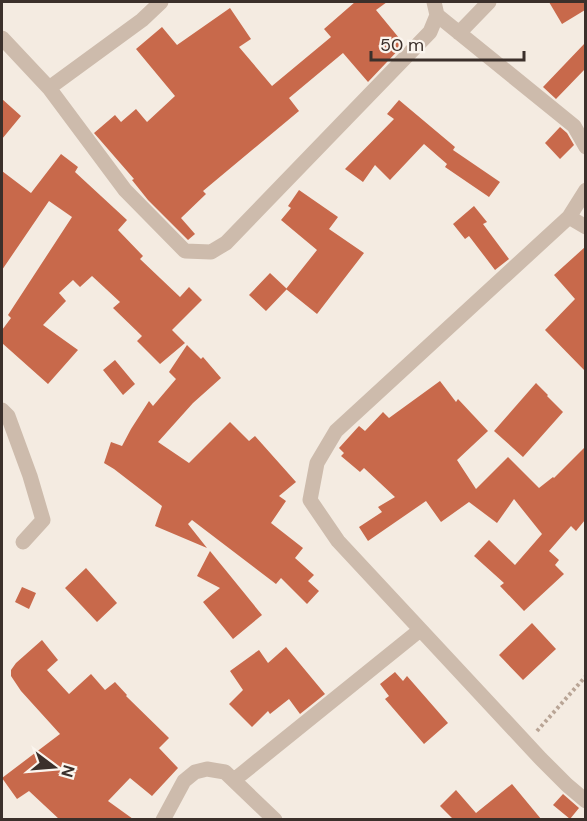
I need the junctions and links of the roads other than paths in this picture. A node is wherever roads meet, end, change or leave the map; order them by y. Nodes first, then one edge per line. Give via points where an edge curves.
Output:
1 (161, 2) edge
2 (489, 2) edge
3 (436, 8) edge
4 (459, 33) junction
5 (2, 38) edge
6 (49, 88) junction
7 (585, 147) edge
8 (585, 190) edge
9 (569, 217) junction
10 (585, 227) edge
11 (2, 410) edge
12 (23, 542) dead end
13 (420, 630) junction
14 (234, 780) junction
15 (585, 801) edge
16 (163, 819) edge
17 (275, 819) edge

1 - 6 street
2 - 4 street
3 - 4 street
3 - 6 street via 430,32 226,243 211,252 185,251 124,190
4 - 7 street via 574,126
5 - 6 street
8 - 9 street
9 - 10 street
9 - 13 street via 336,431 317,464 310,500 338,542
11 - 12 street via 8,416 43,520
13 - 14 street
13 - 15 street
14 - 16 street via 225,772 207,768 195,772 184,781
14 - 17 street

